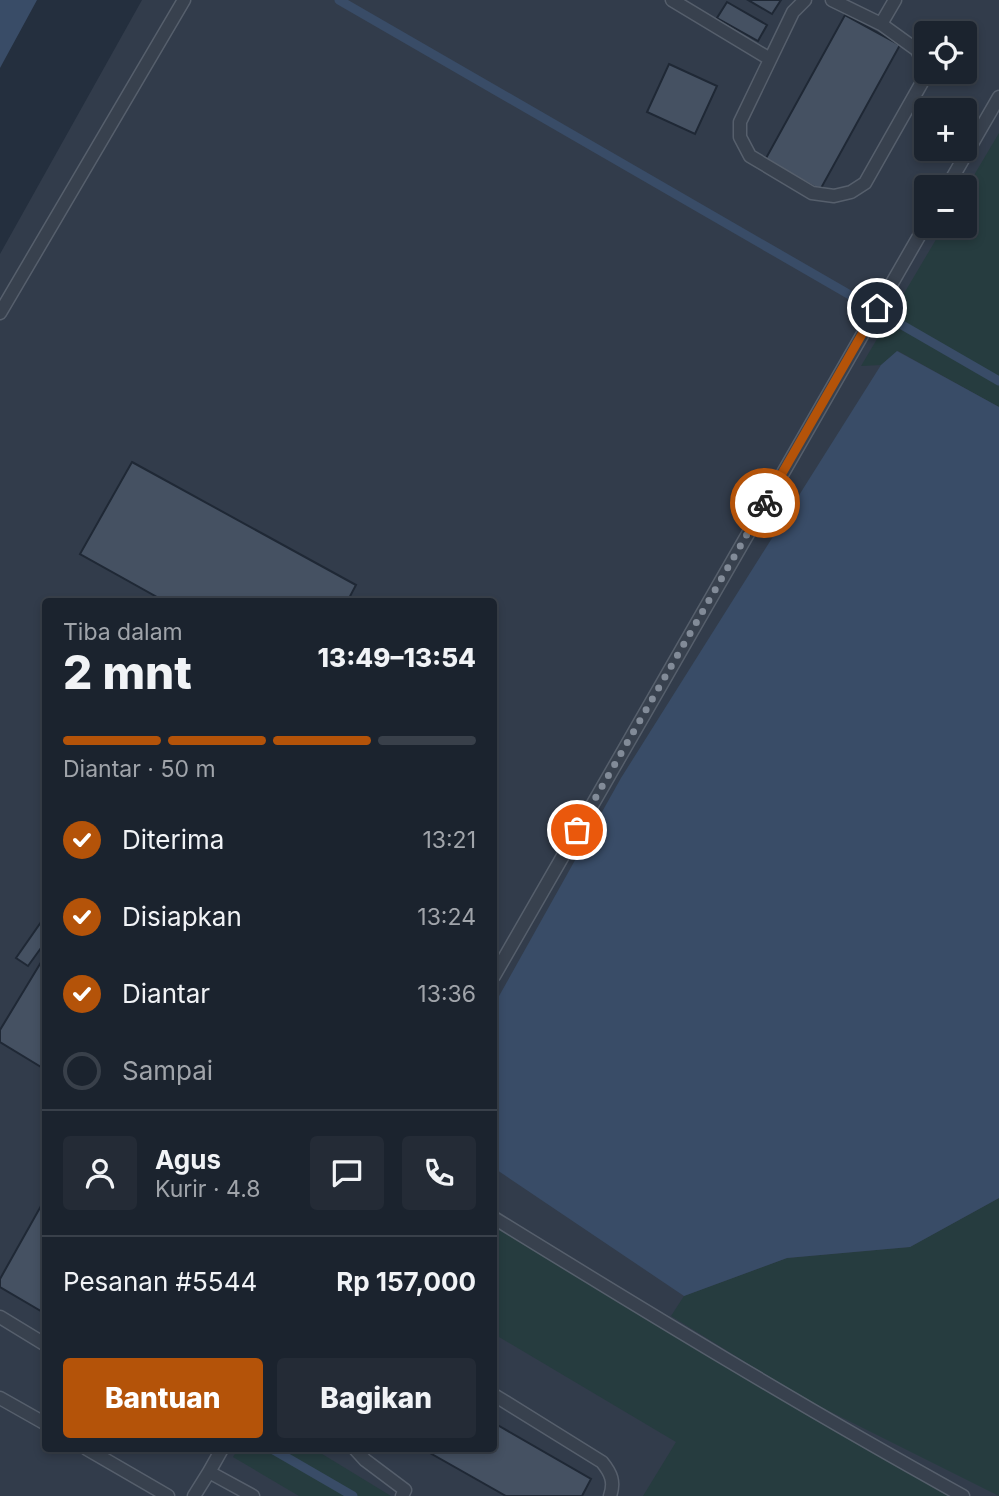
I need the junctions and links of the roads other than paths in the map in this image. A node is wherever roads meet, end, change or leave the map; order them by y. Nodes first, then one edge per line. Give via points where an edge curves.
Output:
1 (184, 0) edge
2 (672, 0) edge
3 (805, 0) edge
4 (832, 0) edge
5 (895, 0) edge
6 (881, 24) junction
7 (770, 60) junction
8 (999, 97) edge
9 (954, 175) edge
10 (918, 238) edge
11 (0, 313) edge
12 (497, 971) edge
13 (497, 1220) edge
14 (0, 1317) edge
15 (42, 1343) edge
16 (497, 1397) edge
17 (0, 1398) edge
18 (42, 1422) edge
19 (92, 1452) edge
20 (217, 1452) edge
21 (358, 1452) edge
22 (209, 1472) junction
23 (407, 1494) edge
24 (168, 1496) edge
25 (194, 1496) edge
26 (253, 1496) edge
27 (610, 1496) edge
28 (963, 1496) edge

1 - 11 lane
2 - 7 lane
3 - 7 lane via 793,12
4 - 6 lane
5 - 6 lane
6 - 7 lane via 917,50 925,77 865,183 851,192 834,196 812,193 750,156 740,137 740,122
8 - 9 lane
10 - 12 lane
13 - 28 lane via 637,1307
14 - 15 lane
16 - 27 lane via 602,1462 611,1473
17 - 18 lane
19 - 24 lane
20 - 22 lane
21 - 23 lane
22 - 25 lane
22 - 26 lane

